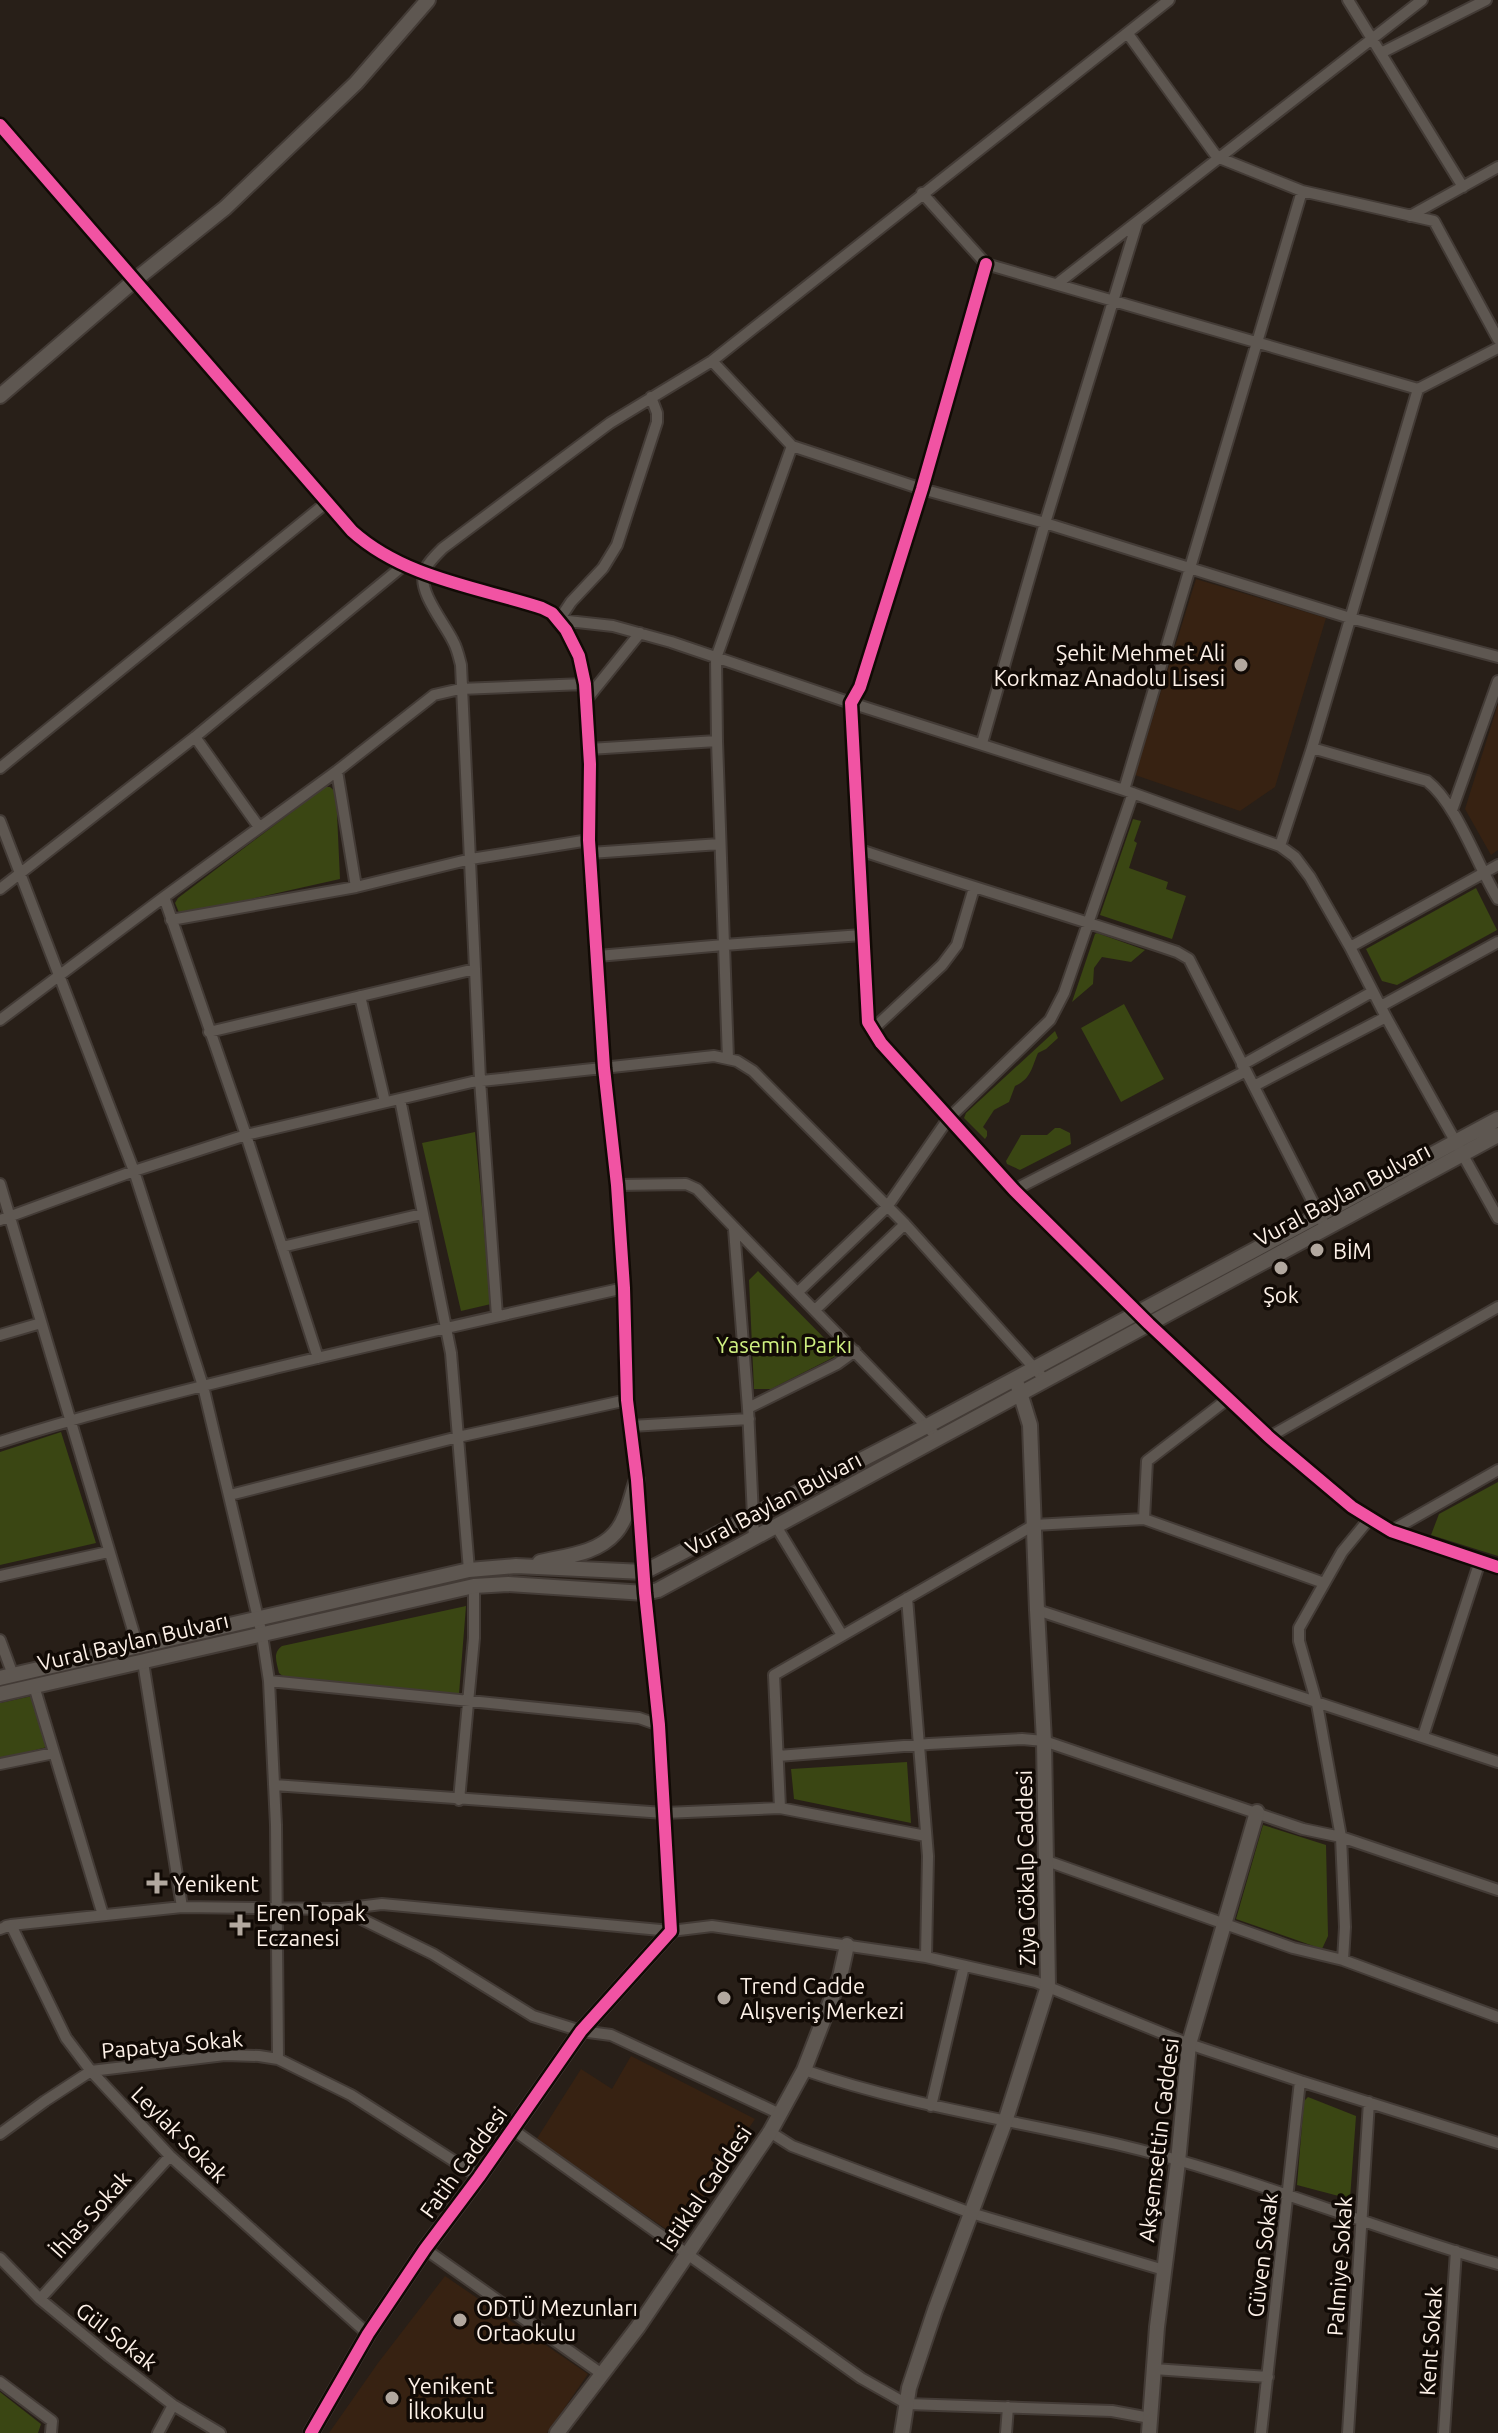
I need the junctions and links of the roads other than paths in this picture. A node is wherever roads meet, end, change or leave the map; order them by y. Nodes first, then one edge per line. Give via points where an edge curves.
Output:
1 (428, 0) edge
2 (1169, 0) edge
3 (1348, 0) edge
4 (1422, 0) edge
5 (1486, 0) edge
6 (1128, 34) junction
7 (1371, 37) junction
8 (1381, 53) junction
9 (0, 125) edge
10 (1217, 157) junction
11 (1498, 167) edge
12 (1463, 187) junction
13 (1302, 191) junction
14 (922, 193) junction
15 (1410, 216) junction
16 (1137, 223) junction
17 (986, 264) junction
18 (135, 280) junction
19 (1057, 284) junction
20 (1113, 299) junction
21 (1498, 339) edge
22 (1256, 342) junction
23 (1498, 348) edge
24 (712, 361) junction
25 (1418, 389) junction
26 (0, 396) edge
27 (651, 397) junction
28 (792, 446) junction
29 (922, 489) junction
30 (326, 503) junction
31 (1045, 523) junction
32 (404, 565) junction
33 (1188, 568) junction
34 (424, 573) junction
35 (1350, 618) junction
36 (559, 620) junction
37 (640, 633) junction
38 (1497, 655) edge
39 (716, 658) junction
40 (1498, 681) edge
41 (585, 684) junction
42 (460, 689) junction
43 (586, 700) junction
44 (851, 703) junction
45 (195, 737) junction
46 (717, 741) junction
47 (982, 743) junction
48 (1312, 748) junction
49 (589, 749) junction
50 (0, 768) edge
51 (337, 771) junction
52 (1128, 791) junction
53 (1452, 810) junction
54 (0, 821) edge
55 (259, 827) junction
56 (589, 840) junction
57 (720, 844) junction
58 (1280, 846) junction
59 (857, 849) junction
60 (590, 853) junction
61 (471, 859) junction
62 (1498, 865) edge
63 (1482, 873) junction
64 (19, 874) junction
65 (356, 887) junction
66 (974, 888) junction
67 (0, 889) edge
68 (164, 897) junction
69 (1498, 899) edge
70 (171, 920) junction
71 (1090, 922) junction
72 (862, 935) junction
73 (1498, 942) edge
74 (724, 945) junction
75 (1350, 947) junction
76 (598, 956) junction
77 (475, 969) junction
78 (58, 975) junction
79 (1372, 992) junction
80 (360, 996) junction
81 (1381, 1006) junction
82 (1386, 1017) junction
83 (0, 1020) edge
84 (872, 1030) junction
85 (209, 1032) junction
86 (728, 1059) junction
87 (604, 1068) junction
88 (1244, 1068) junction
89 (480, 1080) junction
90 (1254, 1086) junction
91 (400, 1099) junction
92 (385, 1102) junction
93 (948, 1119) junction
94 (1498, 1119) edge
95 (246, 1135) junction
96 (1498, 1135) edge
97 (1459, 1148) junction
98 (134, 1171) junction
99 (0, 1184) edge
100 (617, 1185) junction
101 (1014, 1190) junction
102 (887, 1207) junction
103 (422, 1214) junction
104 (5, 1218) edge
105 (1498, 1218) edge
106 (1323, 1221) junction
107 (905, 1224) junction
108 (734, 1229) junction
109 (282, 1247) junction
110 (624, 1288) junction
111 (798, 1292) junction
112 (1498, 1307) edge
113 (815, 1310) junction
114 (497, 1316) junction
115 (1144, 1318) junction
116 (41, 1323) junction
117 (447, 1327) junction
118 (0, 1335) edge
119 (855, 1351) junction
120 (318, 1358) junction
121 (1034, 1367) junction
122 (1015, 1378) junction
123 (1045, 1380) junction
124 (203, 1386) junction
125 (1021, 1393) junction
126 (1229, 1398) junction
127 (627, 1400) junction
128 (748, 1413) junction
129 (69, 1420) junction
130 (631, 1426) junction
131 (927, 1426) junction
132 (458, 1437) junction
133 (1269, 1437) junction
134 (938, 1438) junction
135 (0, 1442) edge
136 (1498, 1470) edge
137 (637, 1480) junction
138 (230, 1495) junction
139 (753, 1516) junction
140 (1370, 1518) junction
141 (1144, 1519) junction
142 (1034, 1525) junction
143 (776, 1526) junction
144 (1391, 1531) junction
145 (754, 1538) junction
146 (108, 1552) junction
147 (1480, 1561) junction
148 (516, 1566) junction
149 (1498, 1567) edge
150 (469, 1570) junction
151 (644, 1572) junction
152 (0, 1576) edge
153 (1324, 1583) junction
154 (474, 1586) junction
155 (645, 1593) junction
156 (907, 1598) junction
157 (1037, 1610) junction
158 (258, 1619) junction
159 (262, 1635) junction
160 (842, 1635) junction
161 (0, 1640) edge
162 (138, 1647) junction
163 (143, 1662) junction
164 (7, 1676) edge
165 (269, 1681) junction
166 (34, 1686) junction
167 (0, 1694) edge
168 (468, 1701) junction
169 (1317, 1704) junction
170 (659, 1725) junction
171 (1423, 1736) junction
172 (1044, 1741) junction
173 (920, 1744) junction
174 (54, 1753) junction
175 (778, 1756) junction
176 (1498, 1762) edge
177 (0, 1764) edge
178 (274, 1785) junction
179 (459, 1800) junction
180 (780, 1808) junction
181 (1257, 1812) junction
182 (664, 1813) junction
183 (926, 1836) junction
184 (1341, 1837) junction
185 (1047, 1861) junction
186 (1498, 1890) edge
187 (182, 1907) junction
188 (277, 1907) junction
189 (341, 1909) junction
190 (103, 1915) junction
191 (1224, 1924) junction
192 (4, 1927) edge
193 (671, 1931) junction
194 (847, 1945) junction
195 (926, 1957) junction
196 (1343, 1960) junction
197 (964, 1966) junction
198 (1048, 1986) junction
199 (1498, 2017) edge
200 (581, 2031) junction
201 (1189, 2044) junction
202 (278, 2059) junction
203 (804, 2070) junction
204 (91, 2071) junction
205 (1300, 2081) junction
206 (1369, 2102) junction
207 (931, 2106) junction
208 (780, 2114) junction
209 (1005, 2122) junction
210 (512, 2129) junction
211 (770, 2132) junction
212 (0, 2134) edge
213 (1498, 2143) edge
214 (170, 2156) junction
215 (1178, 2162) junction
216 (479, 2177) junction
217 (1289, 2197) junction
218 (971, 2213) junction
219 (1363, 2221) junction
220 (425, 2249) junction
221 (1456, 2251) junction
222 (687, 2253) junction
223 (0, 2258) edge
224 (1498, 2264) edge
225 (1164, 2270) junction
226 (40, 2299) junction
227 (368, 2334) junction
228 (1154, 2369) junction
229 (602, 2374) junction
230 (1268, 2377) junction
231 (0, 2382) edge
232 (907, 2404) junction
233 (173, 2405) junction
234 (1008, 2407) junction
235 (1150, 2426) edge
236 (51, 2433) edge
237 (158, 2433) edge
238 (220, 2433) edge
239 (311, 2433) edge
240 (557, 2433) edge
241 (902, 2433) edge
242 (1006, 2433) edge
243 (1261, 2433) edge
244 (1348, 2433) edge
245 (1444, 2433) edge

1 - 18 street via 356,83 225,208
2 - 6 street
3 - 7 street
4 - 7 street
5 - 8 street
6 - 10 street
6 - 14 street
7 - 8 street
7 - 10 street
8 - 12 street
9 - 18 street
10 - 13 street
10 - 16 street
11 - 12 street
12 - 15 street
13 - 15 street
13 - 22 street
14 - 17 street
14 - 24 street
15 - 21 street via 1434,221
16 - 19 street
16 - 20 street
17 - 19 street
17 - 29 street
18 - 26 street
18 - 30 street
19 - 20 street
20 - 22 street
20 - 31 street
22 - 25 street
22 - 33 street
23 - 25 street
24 - 27 street
24 - 28 street
25 - 35 street
27 - 34 street via 443,548
27 - 36 street via 657,422 622,534 603,568
28 - 29 street
28 - 39 street
29 - 31 street
29 - 44 street
30 - 32 street via 364,541
30 - 50 street
31 - 33 street
31 - 47 street
32 - 34 street
32 - 45 street
33 - 35 street
33 - 52 street
34 - 36 street via 542,608
34 - 42 street via 428,596 458,654
35 - 38 street
35 - 48 street
36 - 37 street
36 - 41 street via 579,656
37 - 39 street
37 - 43 street
39 - 44 street
39 - 46 street
40 - 53 street
41 - 42 street
41 - 43 street
42 - 51 street via 434,695
42 - 61 street
43 - 49 street
44 - 47 street
44 - 59 street
45 - 55 street
45 - 64 street
46 - 49 street
46 - 57 street
47 - 52 street
48 - 53 street via 1427,781
48 - 58 street
49 - 56 street
51 - 55 street
51 - 65 street
52 - 58 street
52 - 71 street
53 - 63 street
54 - 64 street
55 - 68 street
56 - 60 street
56 - 61 street
57 - 60 street
57 - 74 street
58 - 75 street via 1310,877
59 - 66 street
59 - 72 street
60 - 76 street
61 - 65 street
61 - 77 street
62 - 63 street
63 - 69 street
63 - 75 street
64 - 67 street
64 - 78 street
65 - 70 street
66 - 71 street
66 - 84 street via 957,945
68 - 70 street
68 - 78 street
70 - 85 street
71 - 88 street via 1189,959
71 - 93 street via 1050,1020
72 - 74 street
72 - 84 street
73 - 81 street
74 - 76 street
74 - 86 street
75 - 79 street
76 - 87 street
77 - 80 street
77 - 89 street
78 - 83 street
78 - 98 street
79 - 81 street
79 - 88 street
80 - 85 street
80 - 92 street
81 - 82 street
82 - 90 street
82 - 97 street
84 - 93 street
85 - 95 street
86 - 87 street via 714,1056
86 - 102 street via 753,1071
87 - 89 street
87 - 100 street
88 - 90 street
88 - 101 street
89 - 91 street
89 - 114 street
90 - 106 street
91 - 92 street
91 - 103 street
92 - 95 street
93 - 101 street
93 - 102 street
94 - 97 street, Vural Baylan Bulvarı
95 - 98 street
95 - 109 street
96 - 97 street, Vural Baylan Bulvarı
97 - 105 street
97 - 106 street, Vural Baylan Bulvarı
98 - 104 street
98 - 124 street
99 - 104 street
100 - 108 street via 686,1184
100 - 110 street
101 - 115 street
102 - 107 street
102 - 111 street
103 - 109 street
103 - 117 street
104 - 116 street
106 - 115 street, Vural Baylan Bulvarı
107 - 113 street
107 - 121 street
108 - 111 street
108 - 128 street
109 - 120 street
110 - 114 street
110 - 127 street
111 - 113 street
112 - 133 street
113 - 119 street
114 - 117 street
115 - 121 street, Vural Baylan Bulvarı
115 - 123 street, Vural Baylan Bulvarı
115 - 126 street
116 - 118 street
116 - 129 street
117 - 120 street
117 - 132 street
119 - 128 street
119 - 131 street
120 - 124 street
121 - 122 street, Vural Baylan Bulvarı
121 - 123 street
122 - 125 street, Ziya Gökalp Caddesi
122 - 131 street, Vural Baylan Bulvarı
123 - 125 street, Vural Baylan Bulvarı
124 - 129 street
124 - 138 street
125 - 134 street, Vural Baylan Bulvarı
125 - 142 street, Ziya Gökalp Caddesi via 1030,1425
126 - 133 street
126 - 141 street via 1147,1461
127 - 130 street
127 - 132 street
128 - 130 street
128 - 139 street
129 - 135 street
129 - 146 street
130 - 137 street
131 - 134 street
131 - 139 street, Vural Baylan Bulvarı
132 - 138 street
132 - 150 street
133 - 140 street
134 - 143 street, Vural Baylan Bulvarı
136 - 144 street
137 - 148 street via 617,1532 603,1543 585,1552
137 - 151 street
138 - 158 street
139 - 145 street
139 - 151 street, Vural Baylan Bulvarı
140 - 144 street
140 - 153 street
141 - 142 street
141 - 153 street
142 - 156 street
142 - 157 street, Ziya Gökalp Caddesi
143 - 145 street, Vural Baylan Bulvarı
143 - 160 street
144 - 147 street
145 - 155 street, Vural Baylan Bulvarı
146 - 152 street
146 - 162 street
147 - 149 street
147 - 171 street
148 - 150 street, Vural Baylan Bulvarı
148 - 151 street, Vural Baylan Bulvarı
150 - 158 street, Vural Baylan Bulvarı
151 - 155 street
153 - 169 street via 1299,1628
154 - 155 street, Vural Baylan Bulvarı
154 - 159 street, Vural Baylan Bulvarı
154 - 168 street
155 - 170 street
156 - 160 street
156 - 173 street
157 - 169 street
157 - 172 street, Ziya Gökalp Caddesi
158 - 159 street
158 - 162 street, Vural Baylan Bulvarı
159 - 163 street, Vural Baylan Bulvarı
159 - 165 street
160 - 175 street via 774,1675
161 - 164 street
162 - 164 street, Vural Baylan Bulvarı
163 - 166 street, Vural Baylan Bulvarı
163 - 187 street
165 - 168 street
165 - 178 street
166 - 167 street, Vural Baylan Bulvarı
166 - 174 street
168 - 170 street via 639,1718
168 - 179 street
169 - 171 street
169 - 184 street
170 - 182 street
171 - 176 street
172 - 173 street
172 - 181 street
172 - 185 street, Ziya Gökalp Caddesi
173 - 175 street
173 - 183 street
174 - 177 street
174 - 190 street
175 - 180 street
178 - 179 street
178 - 188 street
179 - 182 street
180 - 182 street
180 - 183 street
181 - 184 street
181 - 191 street, Akşemsettin Caddesi
182 - 193 street
183 - 195 street
184 - 186 street
184 - 196 street
185 - 191 street
185 - 198 street, Ziya Gökalp Caddesi
187 - 188 street
187 - 190 street
188 - 189 street
188 - 202 street
189 - 193 street via 382,1904
189 - 200 street via 433,1954 533,2016
190 - 192 street
191 - 196 street
191 - 201 street, Akşemsettin Caddesi
192 - 204 street, Leylak Sokak via 66,2038
193 - 194 street via 712,1926
193 - 200 street, Fatih Caddesi
194 - 195 street
194 - 203 street, İstiklal Caddesi
195 - 197 street
196 - 199 street
197 - 198 street
197 - 207 street
198 - 201 street
198 - 209 street, Ziya Gökalp Caddesi
200 - 208 street via 611,2035
200 - 210 street, Fatih Caddesi
201 - 205 street
201 - 215 street, Akşemsettin Caddesi
202 - 204 street, Papatya Sokak via 225,2055
202 - 216 street, Papatya Sokak via 351,2095
203 - 207 street
203 - 208 street, İstiklal Caddesi
204 - 212 street, Papatya Sokak
204 - 214 street, Leylak Sokak
205 - 206 street
205 - 217 street, Güven Sokak
206 - 213 street
206 - 219 street, Palmiye Sokak
207 - 209 street
208 - 211 street, İstiklal Caddesi
209 - 215 street
209 - 218 street, Ziya Gökalp Caddesi
210 - 216 street, Fatih Caddesi
210 - 222 street
211 - 218 street via 792,2146
211 - 222 street, İstiklal Caddesi
214 - 226 street, İhlas Sokak
214 - 227 street, Leylak Sokak
215 - 217 street
215 - 225 street, Akşemsettin Caddesi
216 - 220 street, Fatih Caddesi
217 - 219 street
217 - 230 street, Güven Sokak
218 - 225 street
218 - 232 street, Ziya Gökalp Caddesi
219 - 221 street
219 - 244 street, Palmiye Sokak
220 - 227 street, Fatih Caddesi
220 - 229 street
221 - 224 street
221 - 245 street, Kent Sokak
222 - 229 street, İstiklal Caddesi
222 - 232 street via 861,2378
223 - 226 street, Gül Sokak
225 - 228 street, Akşemsettin Caddesi
226 - 233 street, Gül Sokak
227 - 239 street, Fatih Caddesi
228 - 230 street
228 - 235 street, Akşemsettin Caddesi
229 - 240 street, İstiklal Caddesi
230 - 243 street, Güven Sokak
231 - 236 street via 52,2421
232 - 234 street
232 - 241 street, Ziya Gökalp Caddesi
233 - 237 street
233 - 238 street, Gül Sokak
234 - 235 street via 1112,2411
234 - 242 street

